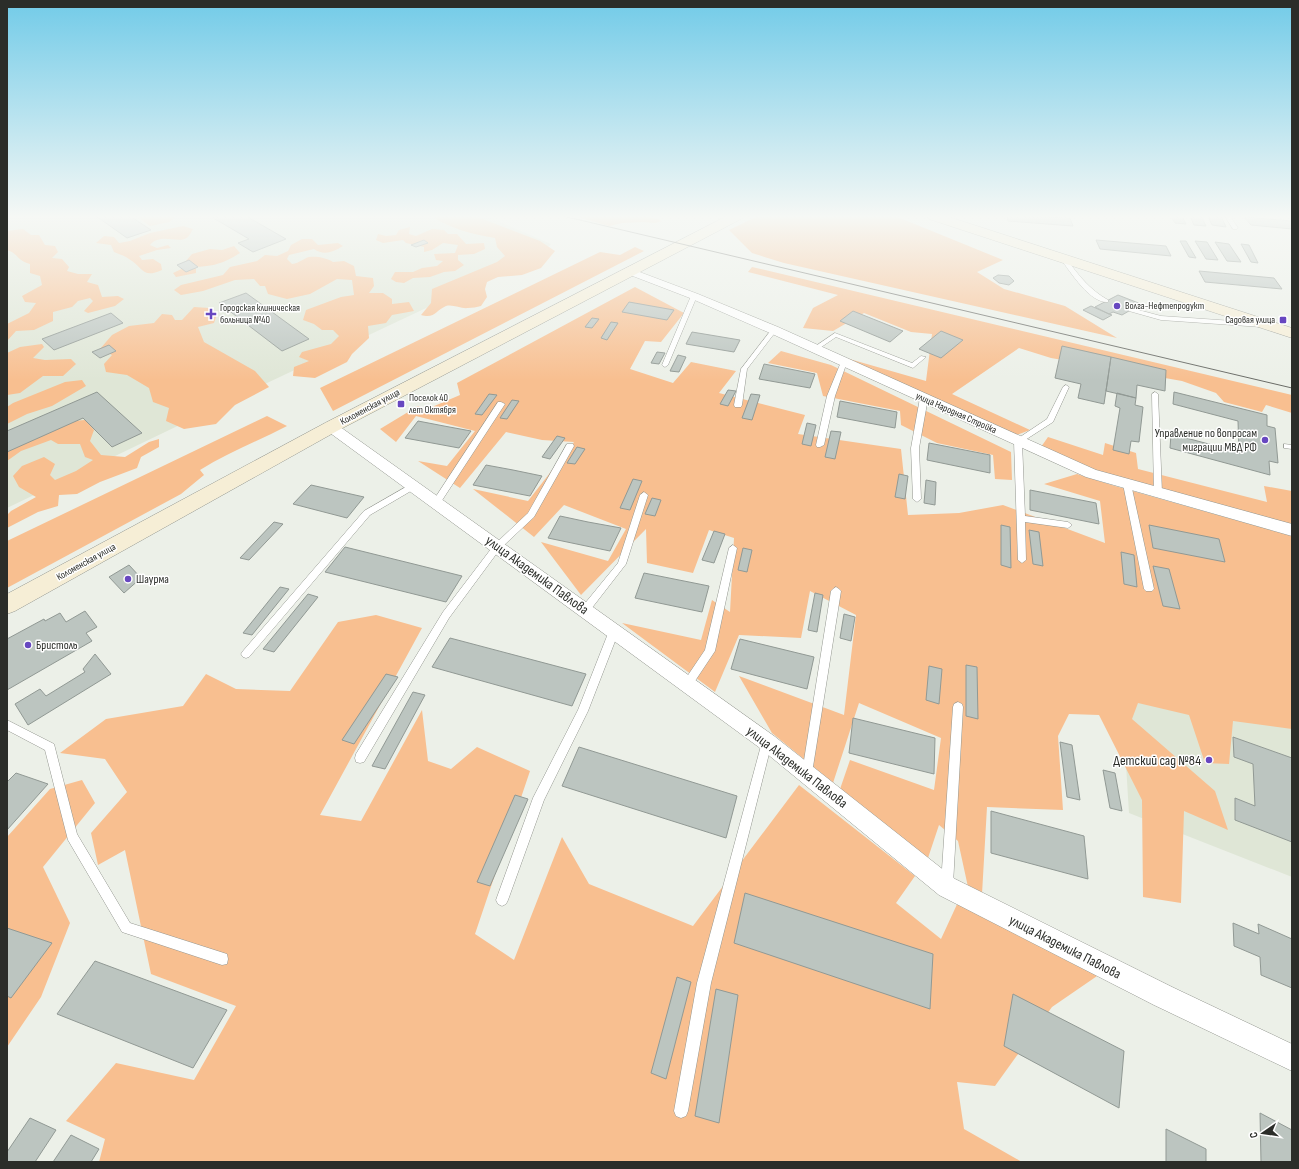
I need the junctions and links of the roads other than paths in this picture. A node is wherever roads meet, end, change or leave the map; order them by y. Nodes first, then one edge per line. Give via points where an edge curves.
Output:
1 (629, 271) joint
2 (1072, 271) edge
3 (1100, 271) edge
4 (694, 296) junction
5 (1106, 301) dead end
6 (1131, 310) dead end
7 (1272, 326) junction
8 (774, 330) junction
9 (1292, 332) edge
10 (815, 349) junction
11 (923, 357) dead end
12 (844, 362) junction
13 (665, 365) dead end
14 (1066, 386) dead end
15 (1155, 394) dead end
16 (924, 398) junction
17 (501, 404) dead end
18 (738, 405) dead end
19 (332, 427) junction
20 (1018, 441) junction
21 (820, 445) dead end
22 (570, 446) dead end
23 (1127, 484) junction
24 (413, 486) junction
25 (1158, 493) junction
26 (644, 495) dead end
27 (917, 499) dead end
28 (436, 503) junction
29 (1020, 518) junction
30 (1068, 525) dead end
31 (1292, 530) edge
32 (497, 547) junction
33 (734, 548) dead end
34 (1022, 560) dead end
35 (1149, 589) dead end
36 (836, 591) dead end
37 (7, 605) edge
38 (585, 610) junction
39 (614, 631) junction
40 (246, 654) dead end
41 (688, 684) junction
42 (958, 707) dead end
43 (7, 725) edge
44 (767, 742) junction
45 (360, 758) dead end
46 (807, 773) junction
47 (947, 887) junction
48 (502, 900) dead end
49 (222, 959) dead end
50 (1292, 1058) edge
51 (681, 1111) dead end

1 - 4 street, улица Народная Стройка
1 - 19 main road, Коломенская улица
2 - 5 lane via 1099,298
3 - 7 main road
4 - 8 street, улица Народная Стройка
4 - 13 lane
6 - 7 lane via 1161,318
7 - 9 main road
8 - 10 street, улица Народная Стройка
8 - 18 lane via 744,370
10 - 11 lane via 835,335 913,366
10 - 12 street, улица Народная Стройка
12 - 16 street, улица Народная Стройка
12 - 21 lane via 831,396
14 - 20 lane via 1050,420
15 - 25 lane
16 - 20 street, улица Народная Стройка
16 - 27 lane via 915,448
17 - 28 lane
19 - 24 street, улица Академика Павлова
19 - 37 main road, Коломенская улица
20 - 23 street, улица Народная Стройка via 1091,474
20 - 29 lane
22 - 32 lane via 531,515
23 - 25 street, улица Народная Стройка
23 - 35 lane
24 - 28 street, улица Академика Павлова
24 - 40 lane via 367,513
25 - 31 street, улица Народная Стройка
26 - 38 lane via 622,564
28 - 32 street, улица Академика Павлова
29 - 30 lane
29 - 34 lane
32 - 38 street, улица Академика Павлова
32 - 45 lane via 446,615
33 - 41 lane via 710,651
36 - 46 lane
38 - 39 street, улица Академика Павлова
39 - 41 street, улица Академика Павлова
39 - 48 lane via 582,711 539,798
41 - 44 street, улица Академика Павлова
42 - 47 lane
43 - 49 lane via 50,747 72,836 126,928
44 - 46 street, улица Академика Павлова
44 - 51 lane via 704,983
46 - 47 street, улица Академика Павлова
47 - 50 street, улица Академика Павлова

